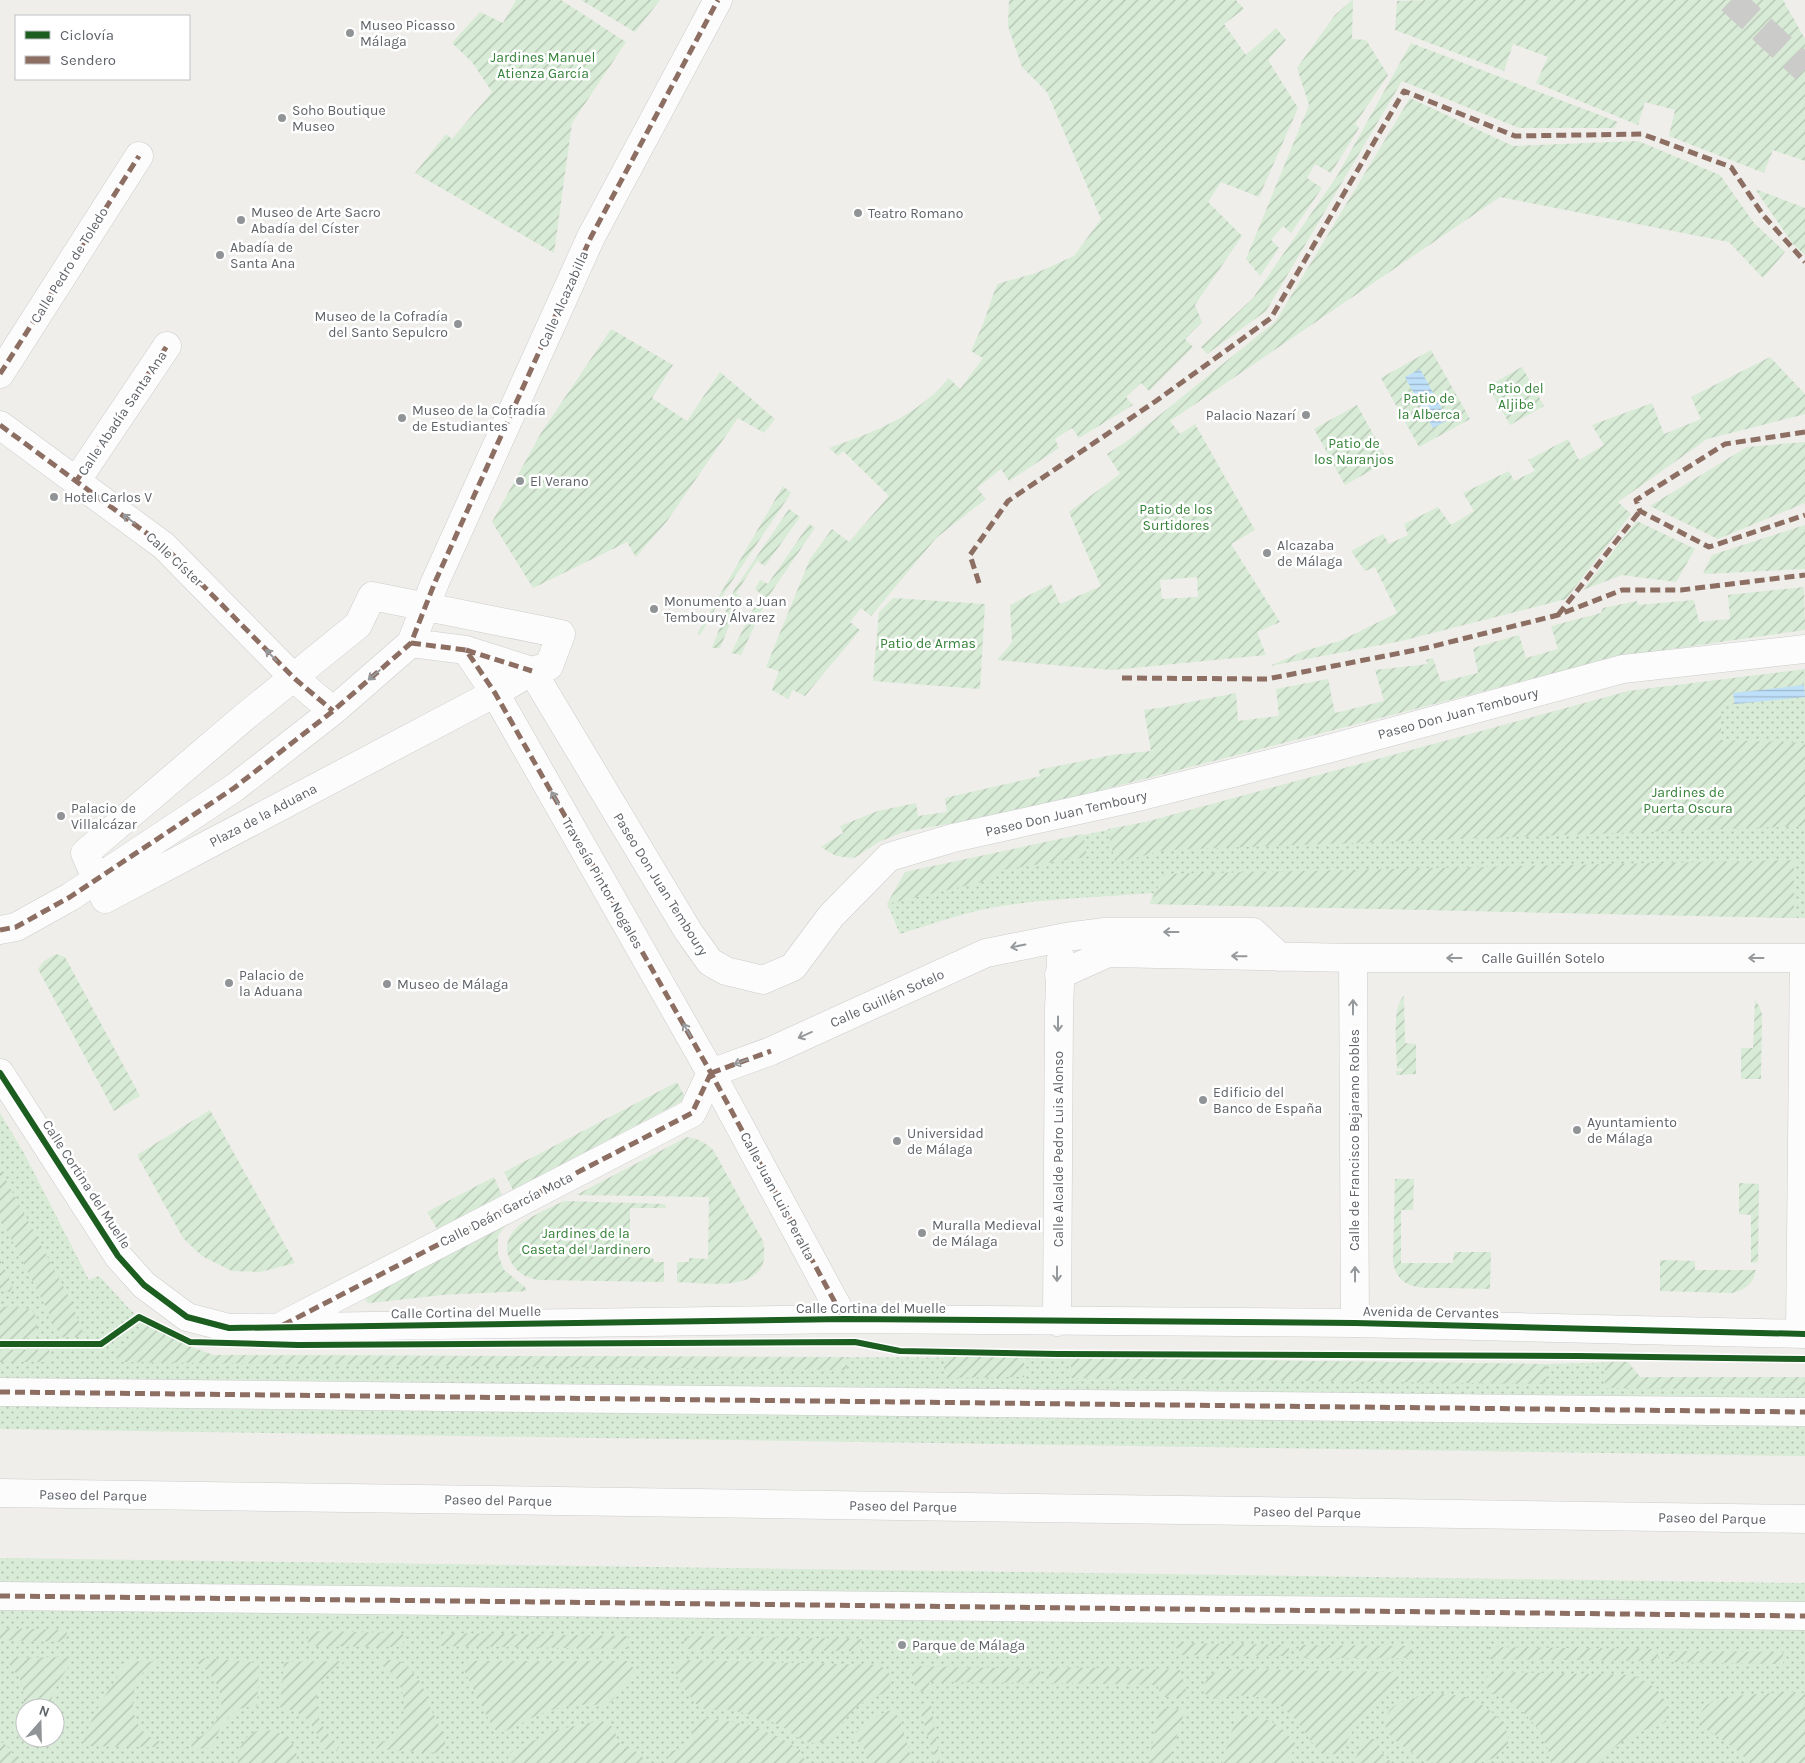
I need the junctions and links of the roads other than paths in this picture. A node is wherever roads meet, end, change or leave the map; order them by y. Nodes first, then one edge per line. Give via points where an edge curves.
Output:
1 (718, 0) edge
2 (139, 156) dead end
3 (167, 346) dead end
4 (0, 374) edge
5 (0, 425) edge
6 (77, 480) junction
7 (425, 606) junction
8 (411, 643) junction
9 (1805, 649) edge
10 (466, 650) junction
11 (532, 671) junction
12 (294, 678) junction
13 (495, 693) junction
14 (333, 711) junction
15 (96, 879) junction
16 (0, 930) edge
17 (1066, 937) junction
18 (1280, 957) junction
19 (1352, 958) junction
20 (1805, 958) edge
21 (1059, 976) junction
22 (0, 1073) edge
23 (711, 1073) junction
24 (844, 1319) junction
25 (1057, 1322) junction
26 (1355, 1323) junction
27 (280, 1327) junction
28 (1803, 1334) edge
29 (0, 1392) edge
30 (1805, 1412) edge
31 (0, 1493) edge
32 (1805, 1519) edge
33 (0, 1596) edge
34 (1805, 1616) edge

1 - 7 street, Calle Alcazabilla via 591,237
2 - 4 street, Calle Pedro de Toledo
3 - 6 street, Calle Abadía Santa Ana
5 - 6 street, Calle Císter
12 -> 6 street, Calle Císter via 164,546
7 - 8 street, Calle Alcazabilla
7 - 11 street, Plaza de la Aduana via 561,634 549,666
7 - 12 street, Plaza de la Aduana via 372,596 358,625
8 - 10 street
8 -> 14 street
9 - 11 street, Paseo Don Juan Temboury via 1623,668 1328,749 1142,796 953,838 889,857 831,916 793,967 763,980 726,972 710,962 688,931
10 - 11 street
10 - 13 street, Travesía Pintor Nogales
11 - 13 street, Plaza de la Aduana
12 - 14 street, Calle Císter
12 - 15 street, Plaza de la Aduana via 85,853
13 - 15 street, Plaza de la Aduana via 105,899
23 -> 13 street, Travesía Pintor Nogales
14 - 15 street via 234,788
15 - 16 street via 16,927
18 -> 17 street, Calle Guillén Sotelo via 1254,932 1105,932
17 - 21 street
17 -> 23 street, Calle Guillén Sotelo via 986,953 771,1051
18 - 19 street, Calle Guillén Sotelo
18 -> 21 street, Calle Guillén Sotelo via 1108,953
20 -> 19 street, Calle Guillén Sotelo
26 -> 19 street, Calle de Francisco Bejarano Robles
20 - 28 street
21 -> 25 street, Calle Alcalde Pedro Luis Alonso
22 - 27 street, Calle Cortina del Muelle via 118,1256 144,1285 187,1317 230,1328
23 - 24 street, Calle Juan Luis Peralta
23 - 27 street, Calle Deán García Mota via 692,1113
24 - 25 street, Calle Cortina del Muelle
24 - 27 street, Calle Cortina del Muelle
25 - 26 street, Avenida de Cervantes
26 - 28 street, Avenida de Cervantes
29 - 30 street
31 - 32 street, Paseo del Parque
33 - 34 street

